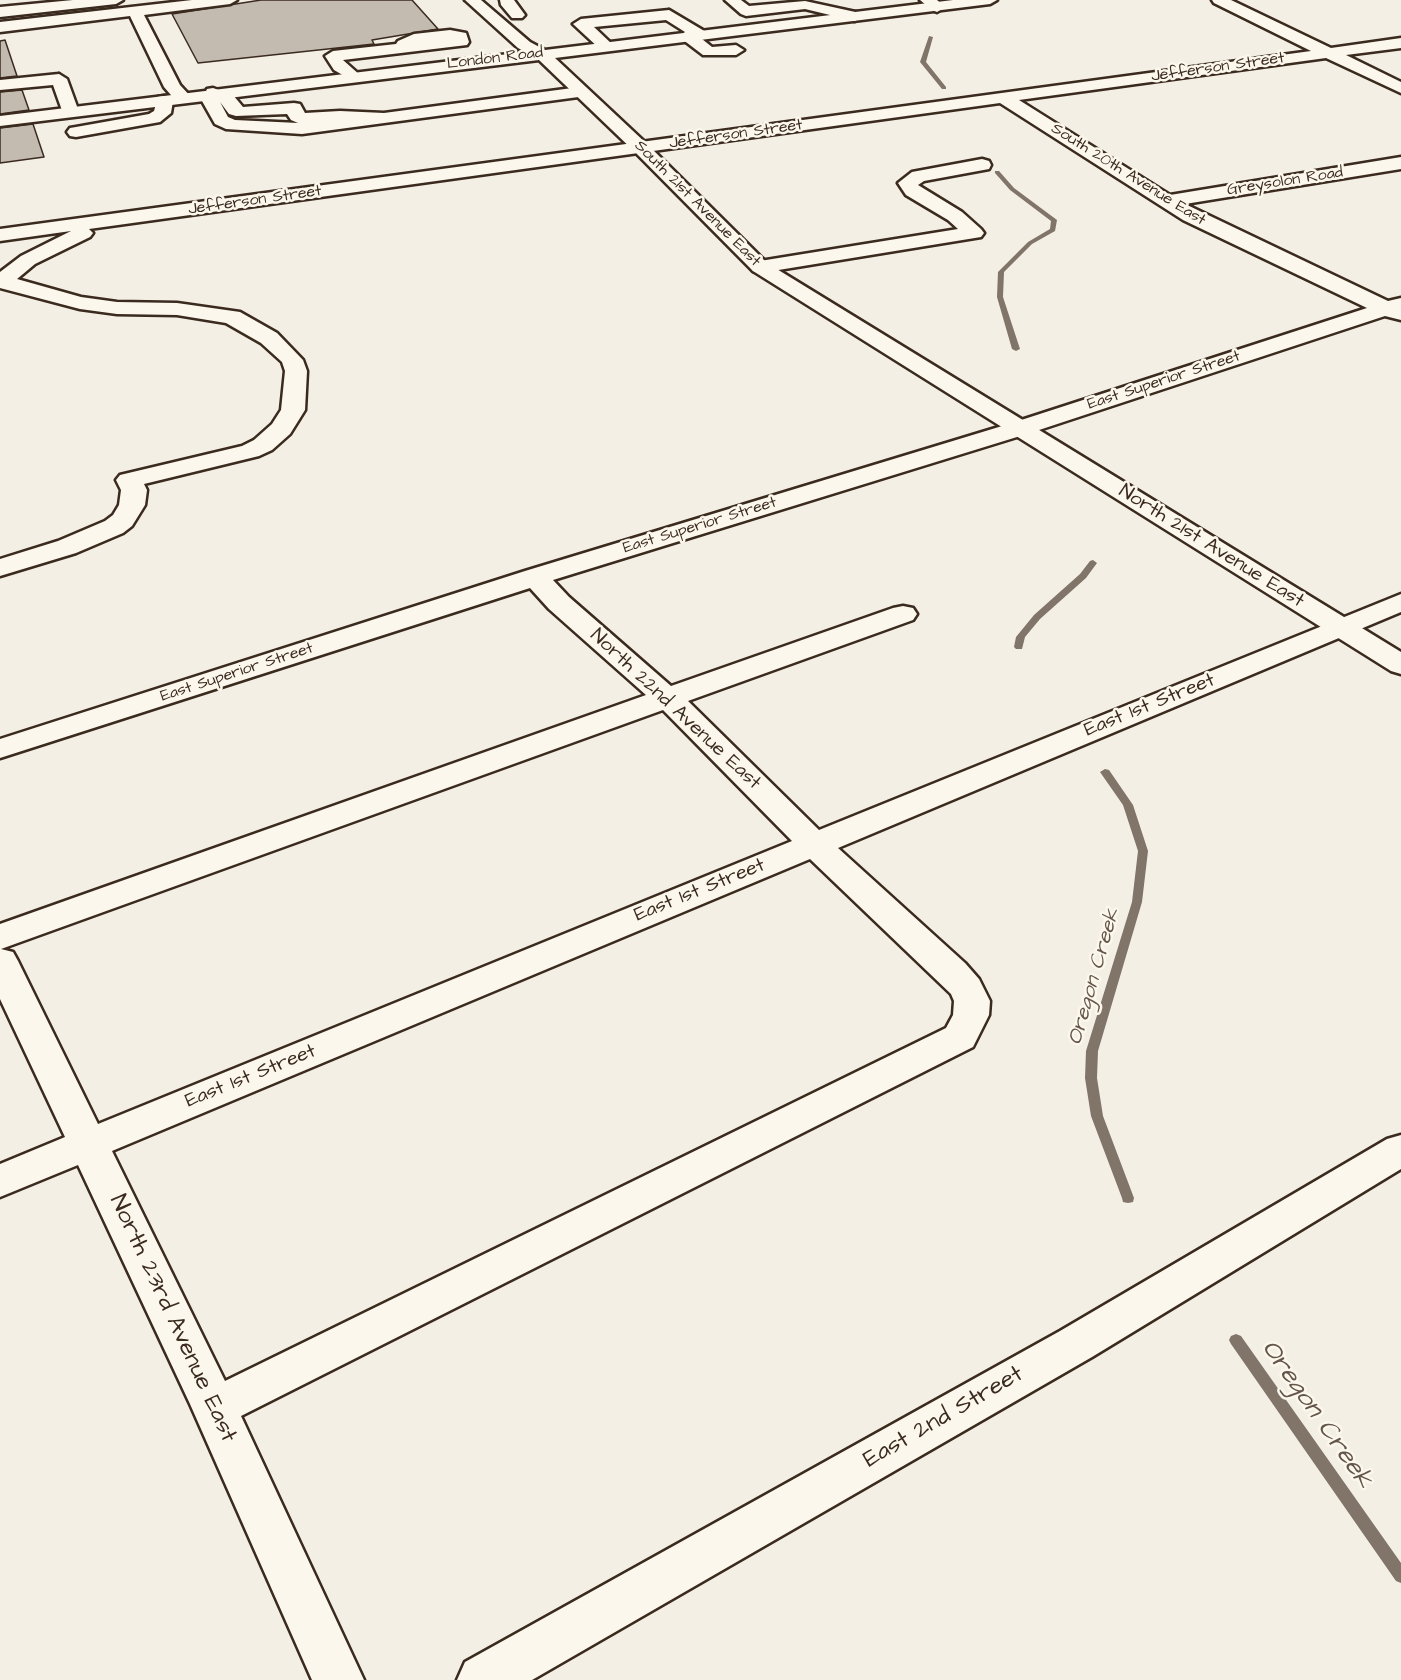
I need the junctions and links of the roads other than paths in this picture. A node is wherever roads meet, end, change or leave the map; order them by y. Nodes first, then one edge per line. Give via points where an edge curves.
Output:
1 (47, 0) edge
2 (116, 0) edge
3 (230, 0) edge
4 (472, 0) edge
5 (494, 0) edge
6 (507, 0) edge
7 (732, 0) edge
8 (853, 0) edge
9 (1219, 0) edge
10 (980, 1) edge
11 (932, 3) edge
12 (0, 5) edge
13 (0, 12) edge
14 (136, 13) junction
15 (875, 14) junction
16 (855, 16) junction
17 (0, 27) edge
18 (694, 35) junction
19 (1401, 44) edge
20 (541, 45) junction
21 (606, 46) junction
22 (407, 48) dead end
23 (736, 50) dead end
24 (1329, 53) junction
25 (353, 76) junction
26 (0, 86) edge
27 (1401, 88) edge
28 (580, 92) junction
29 (213, 93) junction
30 (1002, 97) junction
31 (183, 98) junction
32 (164, 101) junction
33 (70, 112) junction
34 (382, 118) junction
35 (0, 121) edge
36 (76, 132) dead end
37 (642, 148) junction
38 (1401, 163) edge
39 (982, 165) dead end
40 (1169, 201) junction
41 (115, 220) junction
42 (0, 235) edge
43 (760, 267) junction
44 (0, 282) edge
45 (1396, 310) edge
46 (1022, 428) junction
47 (0, 568) edge
48 (535, 578) junction
49 (1401, 602) edge
50 (903, 614) dead end
51 (1340, 628) junction
52 (1401, 666) edge
53 (668, 699) junction
54 (0, 749) edge
55 (814, 844) junction
56 (0, 936) edge
57 (0, 961) edge
58 (89, 1144) junction
59 (1401, 1150) edge
60 (0, 1181) edge
61 (214, 1408) junction
62 (338, 1680) edge
63 (483, 1680) edge

1 - 12 main road
2 - 13 main road
3 - 14 main road
4 - 20 main road, South 21st Avenue East via 524,45
5 - 6 main road via 521,19
7 - 16 main road via 746,11 805,5
8 - 15 main road
9 - 24 main road
10 - 11 main road, London Road
11 - 15 main road, London Road
14 - 17 main road
14 - 31 main road via 172,87
15 - 16 main road, London Road
16 - 18 main road, London Road
18 - 21 main road, London Road
18 - 21 main road via 669,15 581,24
18 - 23 main road via 709,52
19 - 24 main road, Jefferson Street
20 - 21 main road, London Road
20 - 25 main road, London Road
20 - 28 main road, South 21st Avenue East
22 - 25 main road via 333,56
24 - 27 main road
24 - 30 main road, Jefferson Street
25 - 29 main road, London Road
26 - 33 main road via 59,79
28 - 34 main road
28 - 37 main road, South 21st Avenue East
29 - 31 main road, London Road
29 - 34 main road via 243,112 294,108 301,119
29 - 34 main road via 215,112 232,125 302,129
30 - 37 main road, Jefferson Street
30 - 40 main road, South 20th Avenue East
31 - 32 main road, London Road
32 - 33 main road, London Road
32 - 36 main road via 162,113 154,118
33 - 35 main road, London Road
37 - 41 main road, Jefferson Street
37 - 43 main road, South 21st Avenue East
38 - 40 main road, Greysolon Road
39 - 43 main road via 919,176 907,183 974,233
40 - 45 main road, South 20th Avenue East via 1190,216
41 - 42 main road, Jefferson Street
41 - 44 main road via 48,249
43 - 46 main road, South 21st Avenue East
44 - 47 main road via 80,303 232,317 269,338 292,360 297,388 293,410 263,446 129,480 134,490 132,505 114,527
45 - 46 main road, East Superior Street
46 - 48 main road, East Superior Street
46 - 51 main road, North 21st Avenue East
48 - 53 main road, North 22nd Avenue East
48 - 54 main road, East Superior Street
49 - 51 main road, East 1st Street
50 - 53 main road
51 - 52 main road, North 21st Avenue East
51 - 55 main road, East 1st Street
53 - 55 main road, North 22nd Avenue East
53 - 56 main road
55 - 58 main road, East 1st Street
55 - 61 main road, North 22nd Avenue East via 966,988 972,1001 971,1015 960,1037
57 - 58 main road, North 23rd Avenue East
58 - 60 main road, East 1st Street
58 - 61 main road, North 23rd Avenue East
59 - 63 main road, East 2nd Street via 1076,1344
61 - 62 main road, North 23rd Avenue East

